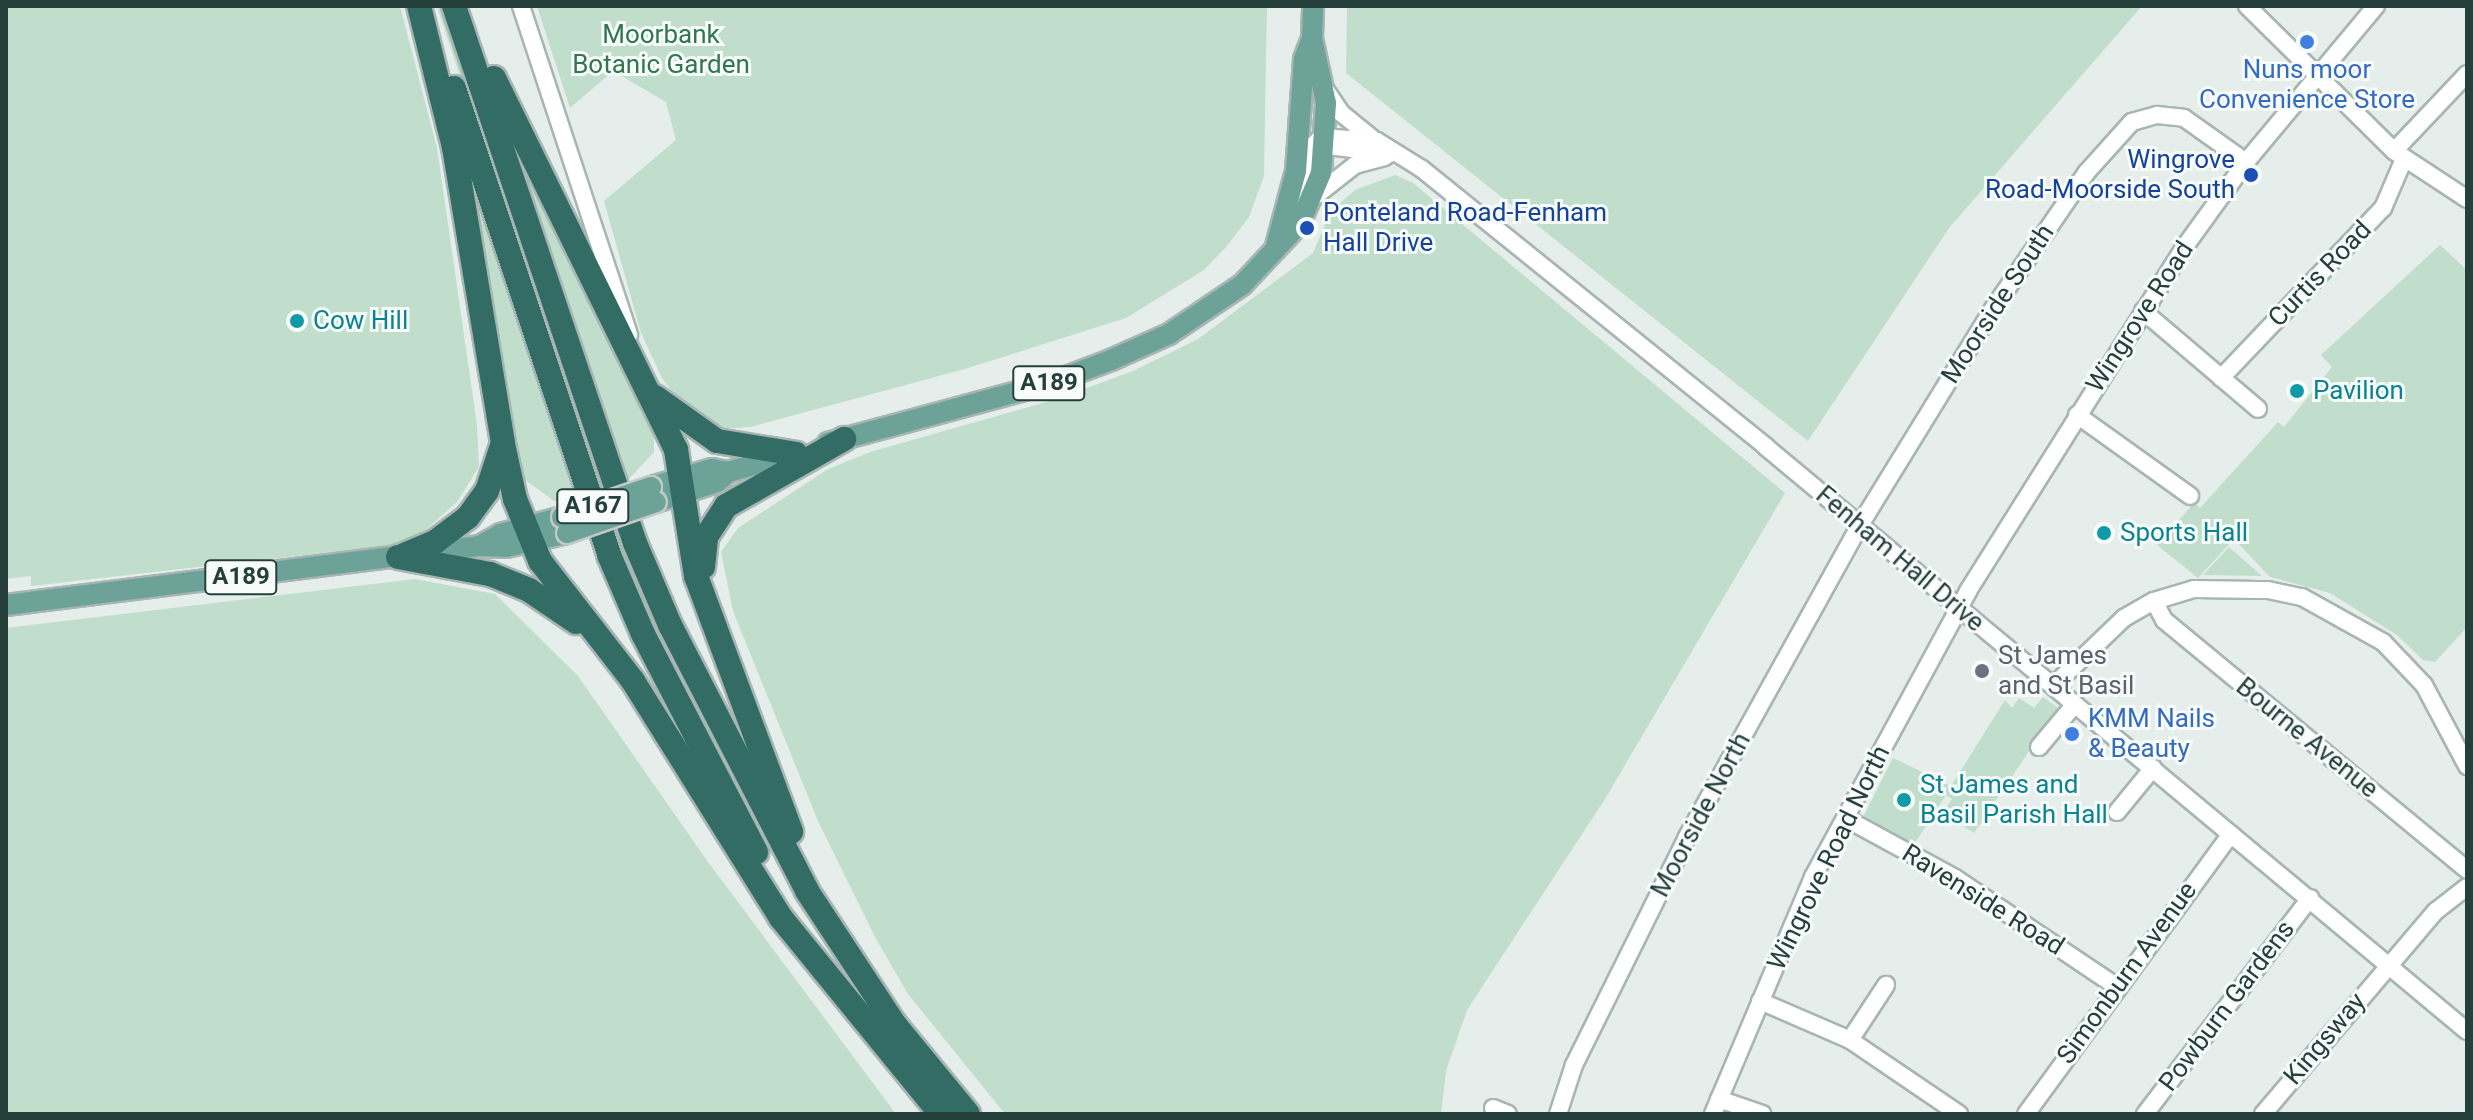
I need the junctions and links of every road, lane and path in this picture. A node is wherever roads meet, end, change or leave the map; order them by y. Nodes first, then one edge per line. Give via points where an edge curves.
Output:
1 (419, 6) edge
2 (428, 6) edge
3 (454, 6) edge
4 (463, 6) edge
5 (521, 6) edge
6 (1313, 6) edge
7 (2247, 6) edge
8 (2376, 6) edge
9 (1312, 38) junction
10 (2317, 74) junction
11 (2467, 74) edge
12 (1323, 84) junction
13 (1316, 139) junction
14 (1377, 141) junction
15 (2399, 155) junction
16 (1398, 156) junction
17 (2246, 162) junction
18 (1313, 198) junction
19 (2467, 199) edge
20 (1278, 242) junction
21 (2143, 311) junction
22 (636, 365) junction
23 (2221, 378) junction
24 (650, 393) junction
25 (2258, 409) dead end
26 (2077, 415) junction
27 (844, 439) junction
28 (503, 444) junction
29 (796, 454) junction
30 (684, 485) junction
31 (2190, 496) dead end
32 (1860, 525) junction
33 (529, 535) junction
34 (398, 557) junction
35 (2154, 601) junction
36 (6, 605) edge
37 (1958, 608) junction
38 (706, 610) junction
39 (633, 681) junction
40 (2053, 686) junction
41 (2075, 704) junction
42 (2039, 747) dead end
43 (2467, 766) edge
44 (2153, 768) junction
45 (2117, 812) dead end
46 (1845, 818) junction
47 (2231, 834) junction
48 (2467, 870) edge
49 (2467, 887) edge
50 (2310, 898) junction
51 (849, 958) junction
52 (2389, 965) junction
53 (828, 975) junction
54 (1886, 985) dead end
55 (2117, 987) junction
56 (1760, 1001) junction
57 (2467, 1031) edge
58 (1850, 1040) junction
59 (1716, 1106) edge
60 (941, 1114) edge
61 (968, 1114) edge
62 (1558, 1114) edge
63 (1762, 1114) edge
64 (1959, 1114) edge
65 (2026, 1114) edge
66 (2145, 1114) edge
67 (2263, 1114) edge

1 - 28 highway via 454,147
2 - 53 highway, A167 via 609,555 643,634 747,836
3 - 51 highway, A167 via 635,543 670,625 771,824
4 - 22 highway via 502,97
5 - 22 street
6 - 9 main road, A189
7 - 10 street
8 - 10 street, Wingrove Road
9 - 12 main road, A189
9 - 13 main road, A189 via 1304,59
10 - 15 street
10 - 17 street, Wingrove Road
11 - 15 street
12 - 13 main road, A189
12 - 14 street via 1341,113
13 - 14 street, Fenham Hall Drive
13 - 16 street
13 - 18 main road, A189
13 - 20 main road, A189
14 - 16 street, Fenham Hall Drive
15 - 19 street
15 - 23 street, Curtis Road via 2383,208
16 - 18 street via 1355,165
16 - 32 street, Fenham Hall Drive via 1497,227
17 - 21 street, Wingrove Road
17 - 32 street, Moorside South via 2184,118 2157,115 2132,122 2110,142 1993,309
18 - 20 main road, A189 via 1300,223
20 - 27 main road, A189 via 1225,300 1169,334 1050,383
21 - 23 street
21 - 26 street, Wingrove Road
22 - 24 highway
23 - 25 street
24 - 29 highway via 717,441
24 - 30 highway
26 - 31 street
26 - 37 street, Wingrove Road
27 - 29 main road, A189
27 - 38 highway via 762,482 714,520 702,555
28 - 33 highway
28 - 34 highway via 492,480 468,517 435,542
29 - 30 main road, A189 via 728,472 717,482
30 - 33 main road, A189, bridge
30 - 38 highway via 690,551
32 - 37 street, Fenham Hall Drive
32 - 62 street, Moorside North via 1687,837 1574,1065
33 - 34 main road, A189
33 - 39 highway via 548,573
34 - 36 main road, A189
34 - 39 highway via 469,567 529,590 575,621
35 - 40 street via 2124,618
35 - 43 street via 2194,589 2231,586 2302,597 2345,617 2411,668 2452,731
35 - 48 street, Bourne Avenue via 2164,620
37 - 40 street, Fenham Hall Drive
37 - 46 street, Wingrove Road North
38 - 51 highway via 776,795
39 - 53 highway via 781,918
40 - 41 street, Fenham Hall Drive
41 - 42 street
41 - 44 street, Fenham Hall Drive
44 - 45 street
44 - 47 street, Fenham Hall Drive
46 - 55 street, Ravenside Road via 1955,878
46 - 56 street, Wingrove Road North
47 - 50 street, Fenham Hall Drive
47 - 55 street, Simonburn Avenue
49 - 52 street, Kingsway via 2436,911
50 - 52 street, Fenham Hall Drive
50 - 66 street, Powburn Gardens
51 - 61 highway, A167
52 - 57 street, Fenham Hall Drive
52 - 67 street, Kingsway
53 - 60 highway, A167
54 - 58 street
55 - 65 street, Simonburn Avenue
56 - 58 street
56 - 59 street, Wingrove Road North
58 - 64 street
59 - 63 street

